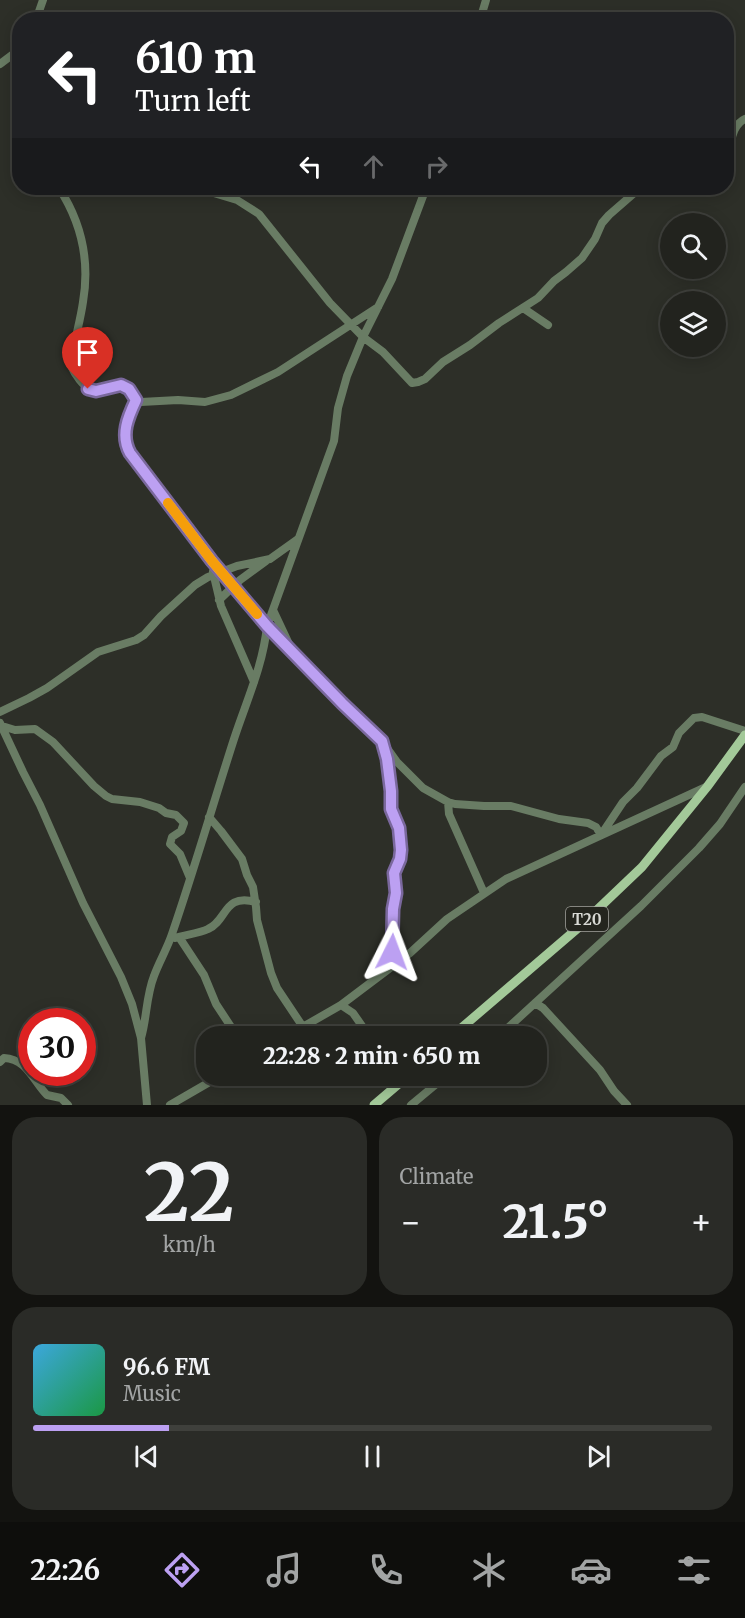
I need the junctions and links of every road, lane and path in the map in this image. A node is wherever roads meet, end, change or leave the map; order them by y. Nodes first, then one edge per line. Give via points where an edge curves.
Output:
1 (37, 0) edge
2 (43, 0) edge
3 (40, 10) joint
4 (745, 118) edge
5 (734, 131) edge
6 (63, 195) edge
7 (220, 195) edge
8 (423, 195) edge
9 (632, 195) edge
10 (378, 307) junction
11 (523, 308) junction
12 (350, 323) junction
13 (548, 325) dead end
14 (363, 337) junction
15 (136, 400) junction
16 (299, 538) junction
17 (270, 559) junction
18 (217, 573) junction
19 (233, 586) junction
20 (219, 600) junction
21 (273, 610) junction
22 (267, 626) junction
23 (292, 651) junction
24 (254, 682) junction
25 (0, 712) edge
26 (1, 725) edge
27 (745, 733) edge
28 (382, 741) junction
29 (707, 787) junction
30 (745, 787) edge
31 (448, 802) junction
32 (209, 817) junction
33 (601, 835) junction
34 (190, 879) junction
35 (484, 893) junction
36 (256, 902) junction
37 (179, 937) junction
38 (170, 940) junction
39 (393, 967) junction
40 (535, 1003) junction
41 (341, 1005) junction
42 (230, 1026) edge
43 (302, 1026) edge
44 (305, 1026) edge
45 (362, 1026) edge
46 (464, 1026) edge
47 (510, 1026) edge
48 (141, 1038) junction
49 (0, 1062) edge
50 (203, 1086) edge
51 (396, 1086) edge
52 (434, 1086) edge
53 (68, 1105) edge
54 (147, 1105) edge
55 (170, 1105) edge
56 (374, 1105) edge
57 (411, 1105) edge
58 (627, 1105) edge

1 - 3 street
2 - 3 street
4 - 5 street
6 - 15 street via 77,223 87,274 72,368 89,389 123,385
7 - 12 street via 259,214
8 - 10 street
9 - 11 street via 609,215 582,258
10 - 12 street
10 - 14 street
11 - 13 street
11 - 14 street via 416,383 410,382
12 - 14 street
12 - 15 street via 278,372 231,395 205,402
14 - 16 street via 341,396 334,441
15 - 18 street via 126,427 128,450
16 - 17 street
16 - 21 street
17 - 18 street
17 - 19 street
18 - 19 street
18 - 20 street
18 - 25 street via 195,585 144,635 98,652 47,688
19 - 20 street
19 - 22 street
20 - 24 street
21 - 22 street
21 - 23 street
22 - 23 street
22 - 24 street
23 - 28 street
24 - 32 street
26 - 34 street via 15,730 35,729 106,796 140,802 176,815 184,823 170,844 180,854
26 - 48 street via 121,977
27 - 29 main road, T20
27 - 33 street via 702,717 694,718 623,802
28 - 31 street via 423,788
28 - 39 street via 401,850 394,873
29 - 33 street
29 - 46 main road, T20 via 642,867
30 - 40 street via 699,848
31 - 33 street via 511,806 588,823
31 - 35 street via 449,814
32 - 34 street
32 - 36 street via 242,859
33 - 35 street
34 - 38 street
35 - 39 street via 447,919
36 - 37 street via 234,903 211,928
36 - 43 street via 256,920 271,973
37 - 38 street
37 - 42 street
38 - 48 street via 154,976
39 - 41 street
40 - 47 street
40 - 58 street via 600,1070
41 - 44 street
41 - 45 street
48 - 54 street
49 - 53 street via 8,1058 22,1064 47,1095 61,1098
50 - 55 street
51 - 56 main road
52 - 57 street

